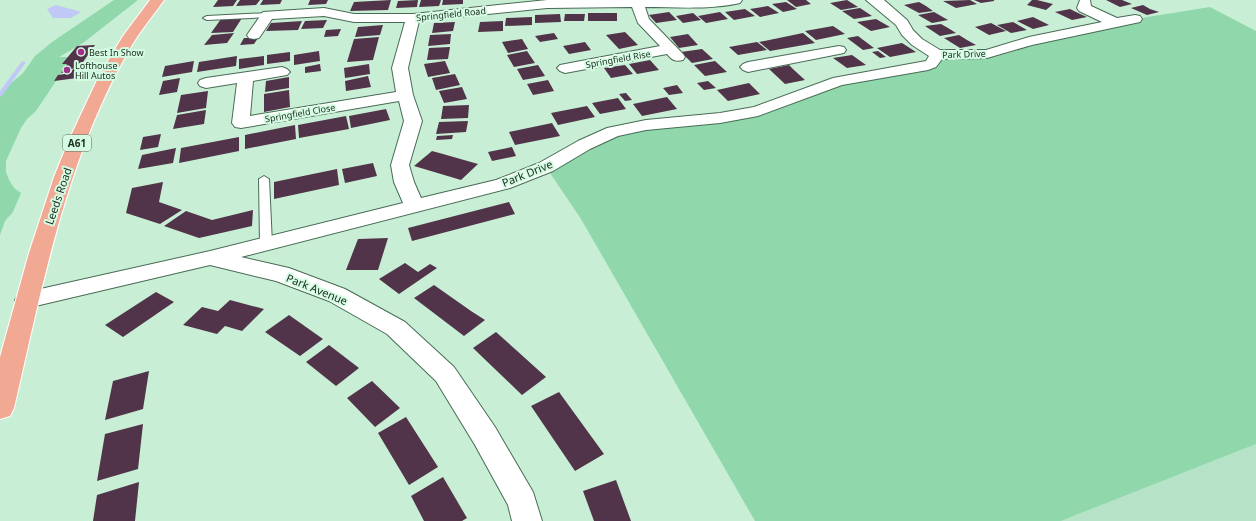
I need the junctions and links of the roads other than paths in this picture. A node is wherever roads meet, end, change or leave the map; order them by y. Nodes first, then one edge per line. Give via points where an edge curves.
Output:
1 (157, 0) edge
2 (298, 0) edge
3 (735, 0) edge
4 (881, 1) edge
5 (613, 2) edge
6 (1085, 2) dead end
7 (637, 4) junction
8 (290, 13) junction
9 (268, 15) junction
10 (207, 18) dead end
11 (413, 18) junction
12 (1135, 19) dead end
13 (1116, 23) junction
14 (254, 35) dead end
15 (829, 43) dead end
16 (937, 55) junction
17 (807, 56) junction
18 (748, 67) dead end
19 (282, 72) dead end
20 (830, 74) junction
21 (245, 77) junction
22 (206, 82) dead end
23 (575, 83) dead end
24 (405, 95) junction
25 (264, 180) dead end
26 (414, 206) junction
27 (266, 244) junction
28 (210, 258) junction
29 (27, 300) junction
30 (1, 398) edge
31 (527, 521) edge

1 - 29 main road, Leeds Road / A61 via 134,30 109,71 81,132 53,206
2 - 8 street
3 - 7 street, Springfield Road
4 - 16 street via 917,42
5 - 7 street, Springfield Road
5 - 11 street, Springfield Road via 547,4
6 - 13 street via 1084,8
7 - 23 street, Springfield Rise via 643,20 674,53 561,62
8 - 9 street, Springfield Road
8 - 11 street, Springfield Road via 324,12 354,18
9 - 10 lane
9 - 14 street
11 - 24 street via 400,68
12 - 13 street, Park Drive
13 - 16 street, Park Drive via 1029,41 987,54
15 - 17 street via 839,50
16 - 20 street, Park Drive via 931,64 923,67
17 - 18 street
17 - 20 street
19 - 21 street
20 - 26 street, Park Drive via 758,111 720,118 646,125 613,132 584,145 546,168 503,184
21 - 22 street
21 - 24 street, Springfield Close via 241,124
24 - 26 street via 413,121 400,165
25 - 27 lane
26 - 27 street, Park Drive
27 - 28 street, Park Drive
28 - 29 street, Park Avenue
28 - 31 street, Park Avenue via 281,274 337,295 396,328 444,374 485,436 522,502
29 - 30 main road, Leeds Road / A61

